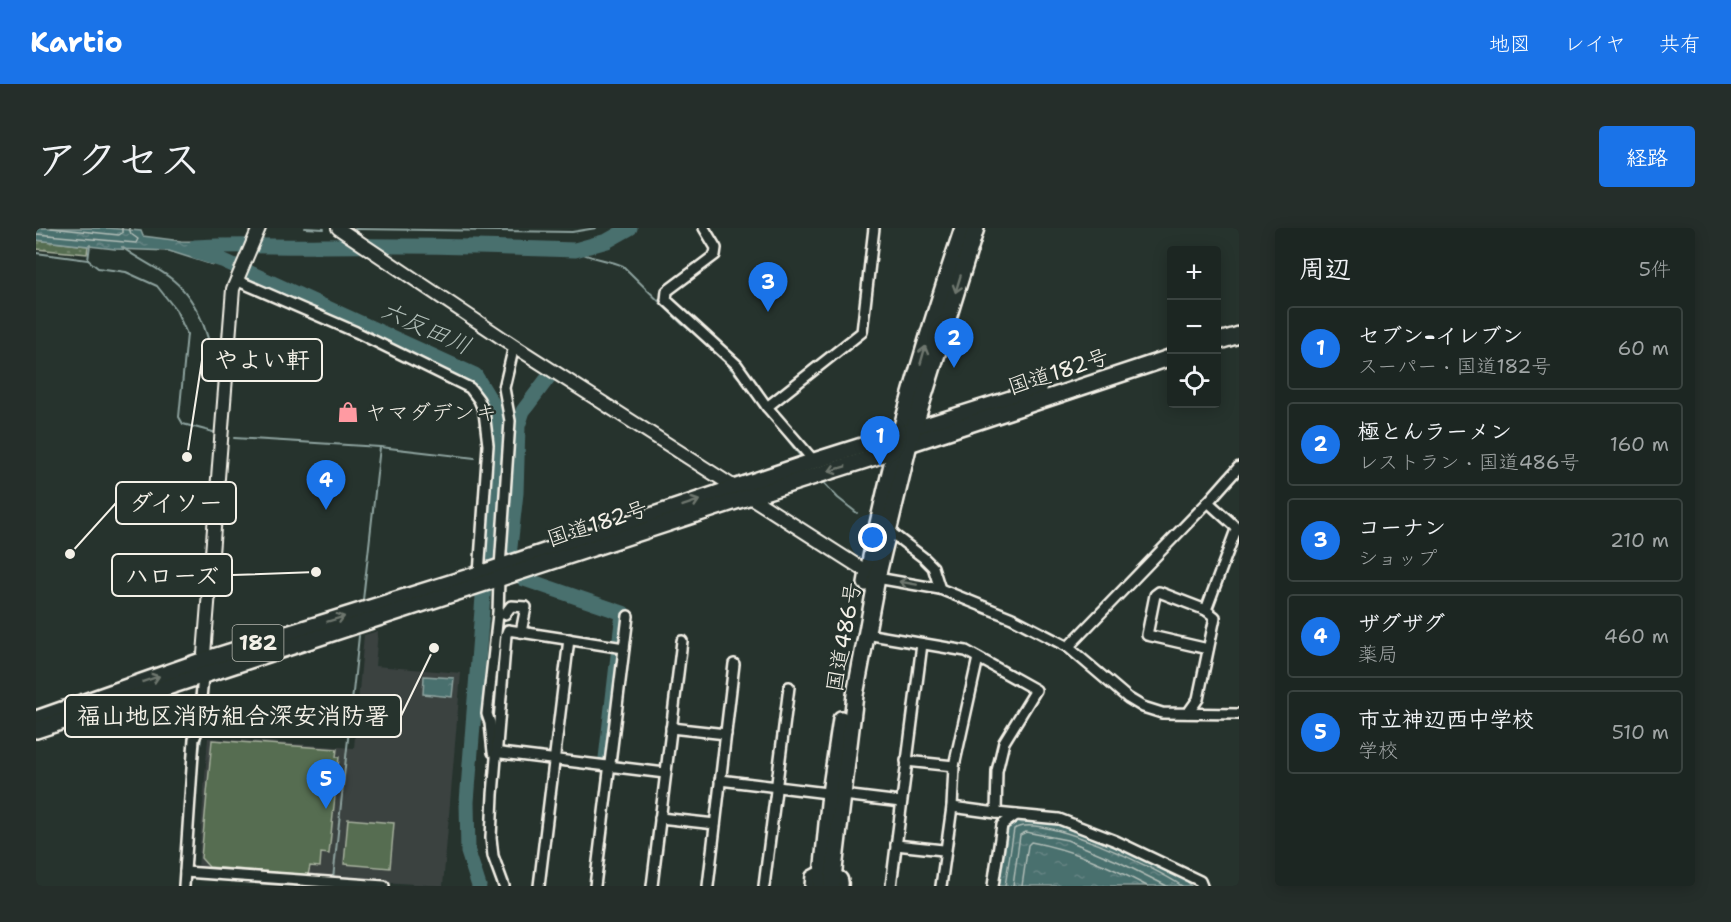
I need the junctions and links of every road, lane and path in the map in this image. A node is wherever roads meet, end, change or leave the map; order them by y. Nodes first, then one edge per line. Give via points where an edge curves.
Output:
1 (259, 228) edge
2 (338, 228) edge
3 (704, 228) edge
4 (874, 228) edge
5 (963, 228) edge
6 (976, 228) edge
7 (237, 278) junction
8 (1239, 325) edge
9 (1221, 331) edge
10 (1239, 335) edge
11 (1221, 340) edge
12 (514, 346) junction
13 (1167, 349) edge
14 (1167, 359) edge
15 (767, 407) junction
16 (905, 439) junction
17 (814, 461) junction
18 (1239, 466) edge
19 (735, 488) junction
20 (748, 497) junction
21 (1208, 502) junction
22 (1238, 529) edge
23 (889, 531) junction
24 (505, 571) junction
25 (872, 575) junction
26 (480, 578) junction
27 (940, 589) junction
28 (1206, 609) junction
29 (498, 614) junction
30 (628, 616) dead end
31 (521, 632) junction
32 (866, 634) junction
33 (569, 639) junction
34 (682, 641) dead end
35 (922, 644) junction
36 (621, 647) junction
37 (1068, 647) junction
38 (1208, 649) junction
39 (978, 658) junction
40 (204, 660) junction
41 (734, 664) dead end
42 (203, 676) junction
43 (789, 687) dead end
44 (1188, 713) junction
45 (1239, 714) edge
46 (36, 719) edge
47 (671, 728) junction
48 (36, 730) edge
49 (726, 734) junction
50 (496, 753) junction
51 (555, 760) junction
52 (906, 761) junction
53 (954, 766) junction
54 (610, 767) junction
55 (666, 773) junction
56 (720, 780) junction
57 (776, 787) junction
58 (836, 794) junction
59 (901, 801) junction
60 (952, 807) junction
61 (996, 813) junction
62 (1016, 815) junction
63 (660, 818) junction
64 (715, 824) junction
65 (896, 845) junction
66 (943, 850) dead end
67 (185, 872) junction
68 (829, 877) edge
69 (184, 886) edge
70 (384, 886) edge
71 (504, 886) edge
72 (539, 886) edge
73 (595, 886) edge
74 (652, 886) edge
75 (708, 886) edge
76 (764, 886) edge
77 (810, 886) edge
78 (821, 886) edge
79 (843, 886) edge
80 (891, 886) edge
81 (941, 886) edge
82 (993, 886) edge
83 (1202, 886) edge

1 - 7 street
2 - 12 street
3 - 15 street via 716,248 715,255 667,291 666,300 737,365
4 - 15 street via 862,332
16 -> 5 highway, 国道486号 via 944,285
6 -> 16 highway, 国道486号
7 - 26 street via 470,388 484,412 488,445
7 - 40 street via 229,321
8 - 9 highway
10 - 11 highway
12 - 19 street
12 - 24 street via 504,388 510,421
13 - 16 highway, 国道182号 / 182
14 - 16 highway, 国道182号 / 182
15 - 17 street
16 - 17 highway, 国道182号 / 182
16 -> 20 highway, 国道182号 / 182 via 875,457
16 - 23 highway, 国道486号
16 - 25 highway, 国道486号
17 - 19 highway, 国道182号 / 182
18 - 21 street
19 - 20 street
24 -> 19 highway, 国道182号 / 182
20 - 24 highway, 国道182号 / 182
20 - 25 street
21 - 22 street
21 - 37 street
22 - 28 street
23 - 25 highway, 国道486号
23 - 27 street via 933,567
24 - 26 highway, 国道182号 / 182
24 - 29 street
27 -> 25 street
25 - 32 highway, 国道486号
25 - 58 highway, 国道486号 via 847,681
40 -> 26 highway, 国道182号 / 182
26 - 42 highway, 国道182号 / 182
27 - 37 street via 1012,618
28 - 38 street via 1215,616
28 - 38 street via 1159,592 1155,595 1147,635
29 - 31 street via 505,614 511,606 526,607
29 - 50 street via 487,714
30 - 36 street
31 - 33 street
31 - 50 street via 508,630 506,635
32 - 35 street
32 - 58 highway, 国道486号
33 - 36 street
33 - 51 street
34 - 47 street
35 - 39 street via 966,651
35 - 52 street
36 - 54 street
37 - 44 street via 1143,707 1162,713
38 - 44 street via 1198,699
39 - 53 street
39 - 61 street via 1036,690 1004,742 997,771
40 - 42 street
46 -> 40 highway, 国道182号 / 182
41 - 49 street
42 - 48 highway, 国道182号 / 182
42 - 67 street via 194,739
43 - 57 street
44 - 45 street
47 - 49 street
47 - 55 street
49 - 56 street
50 - 51 street
50 - 71 street via 491,838
51 - 54 street
51 - 72 street
52 - 53 street
52 - 59 street
53 - 60 street
54 - 55 street
54 - 73 street
55 - 63 street
56 - 57 street
56 - 64 street
57 - 58 street
57 - 76 street
58 - 59 street
58 - 68 highway, 国道486号
59 - 65 street
60 - 61 street
60 - 81 street
61 - 62 street
62 - 82 street via 1002,825
62 - 83 street via 1059,819 1083,828 1200,881
63 - 64 street
63 - 74 street
64 - 75 street
65 - 66 street
65 - 80 street
67 - 69 street
67 - 70 street
68 - 77 street via 811,876
68 - 78 highway, 国道486号
68 - 79 street via 842,877

